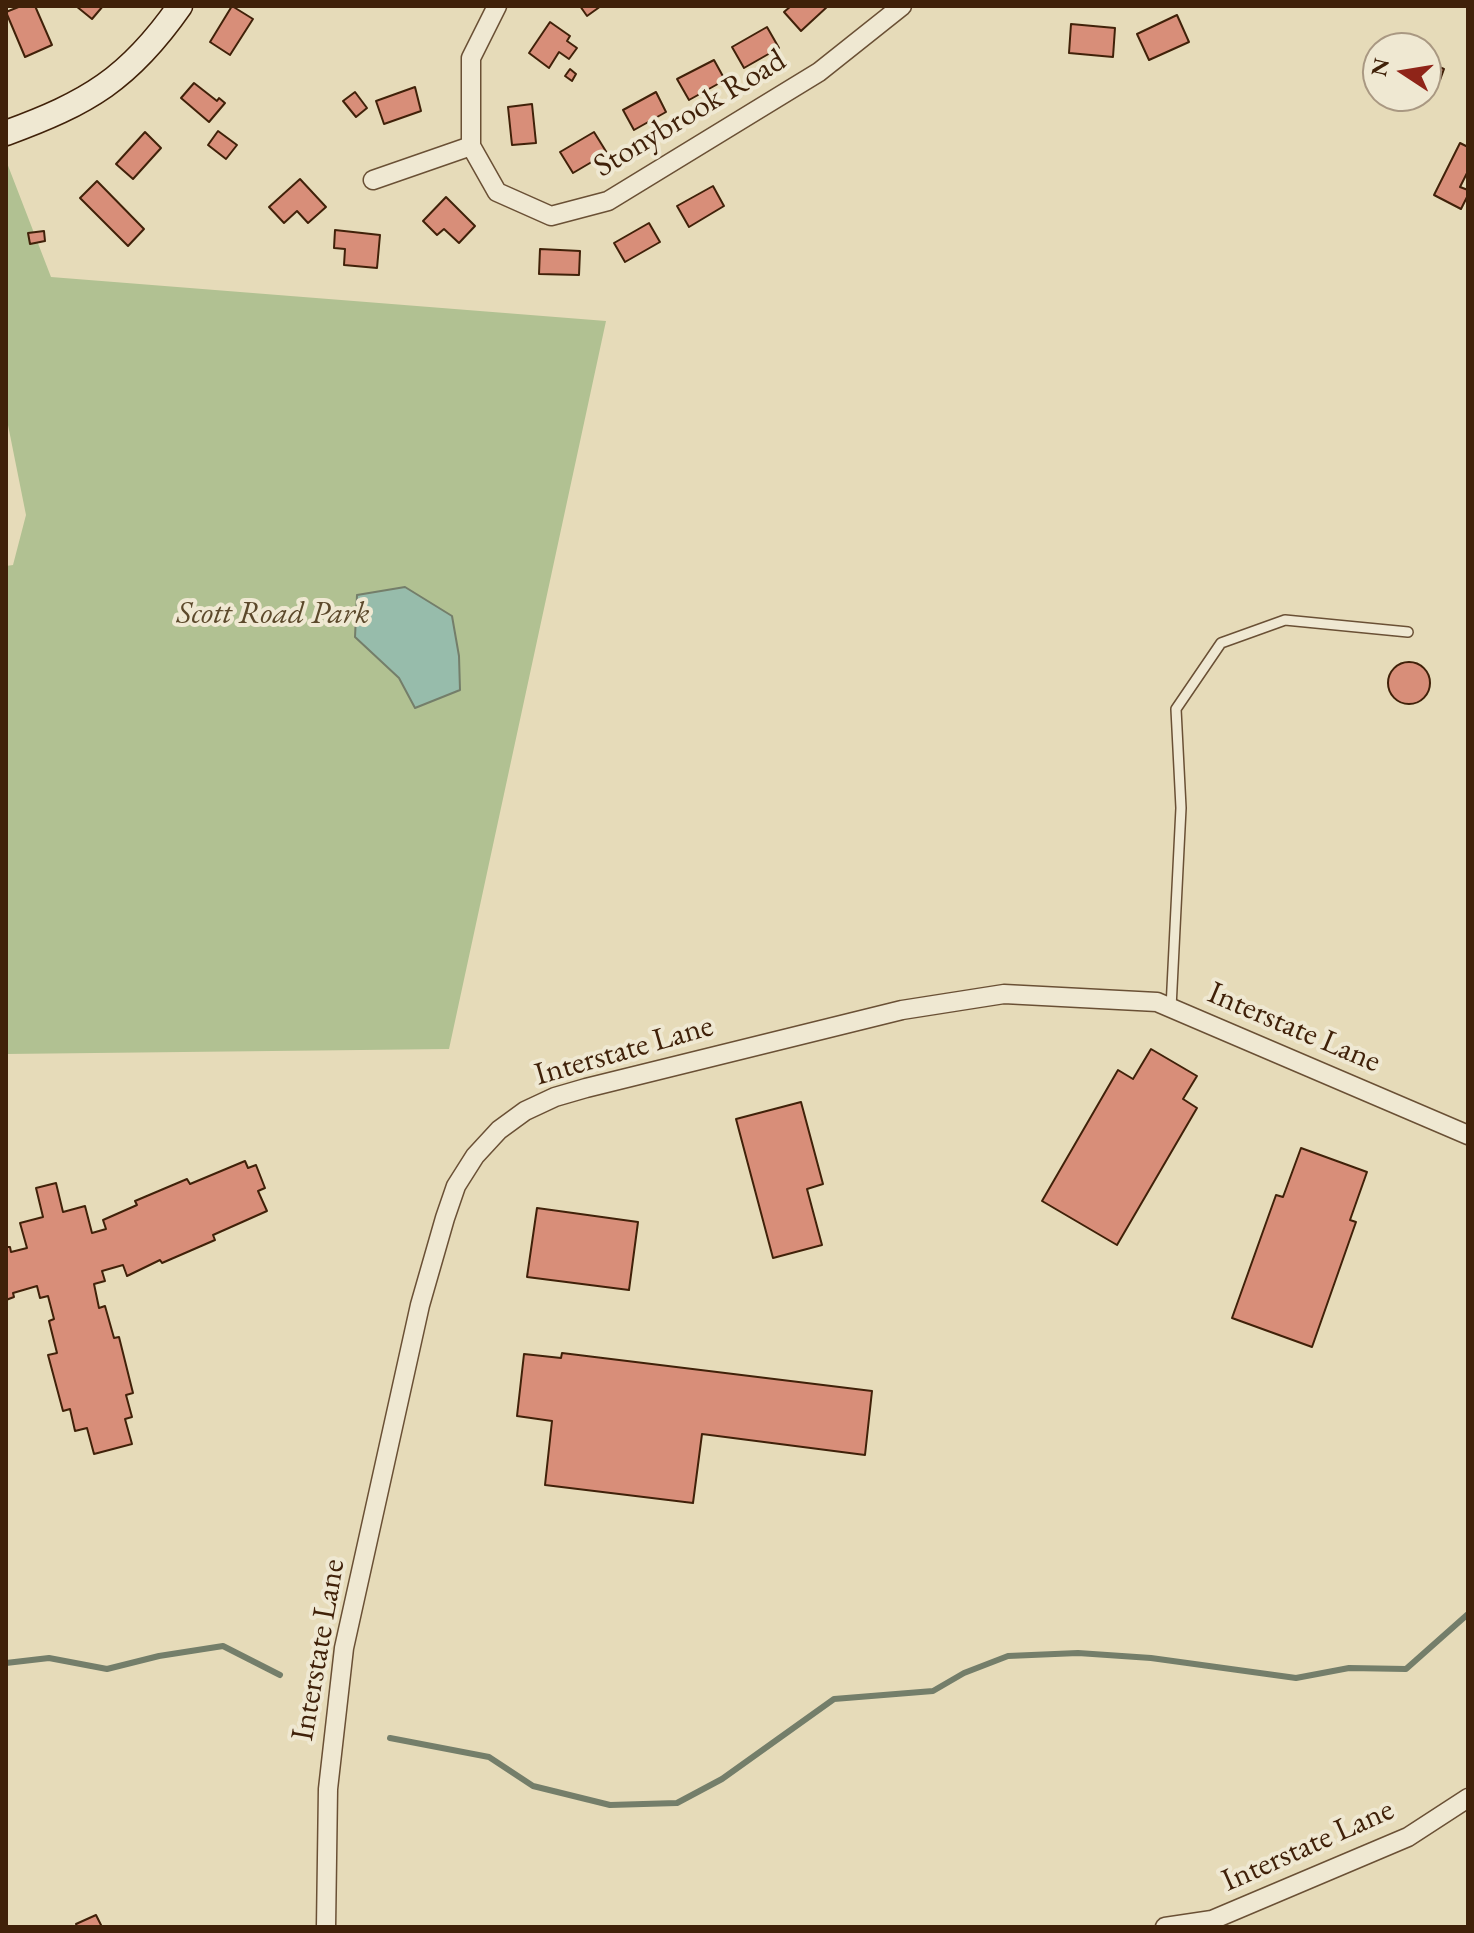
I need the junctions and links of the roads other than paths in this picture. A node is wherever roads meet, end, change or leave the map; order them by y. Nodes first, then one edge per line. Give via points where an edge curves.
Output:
1 (180, 6) edge
2 (497, 6) edge
3 (902, 6) edge
4 (7, 130) edge
5 (471, 146) junction
6 (373, 180) dead end
7 (1408, 632) dead end
8 (1171, 1008) junction
9 (1468, 1135) edge
10 (1468, 1798) edge
11 (326, 1927) edge
12 (1165, 1927) edge

1 - 4 main road via 143,54 113,81 69,108
2 - 5 street, Stonybrook Road via 471,58
3 - 5 street, Stonybrook Road via 819,72 608,201 551,216 497,192
5 - 6 street
7 - 8 lane via 1285,620 1221,643 1176,709 1181,808
8 - 9 street, Interstate Lane
8 - 11 street, Interstate Lane via 1157,1002 1004,994 902,1010 555,1097 499,1130 475,1156 456,1186 420,1305 344,1648 328,1789
10 - 12 street, Interstate Lane via 1380,1849 1212,1920

